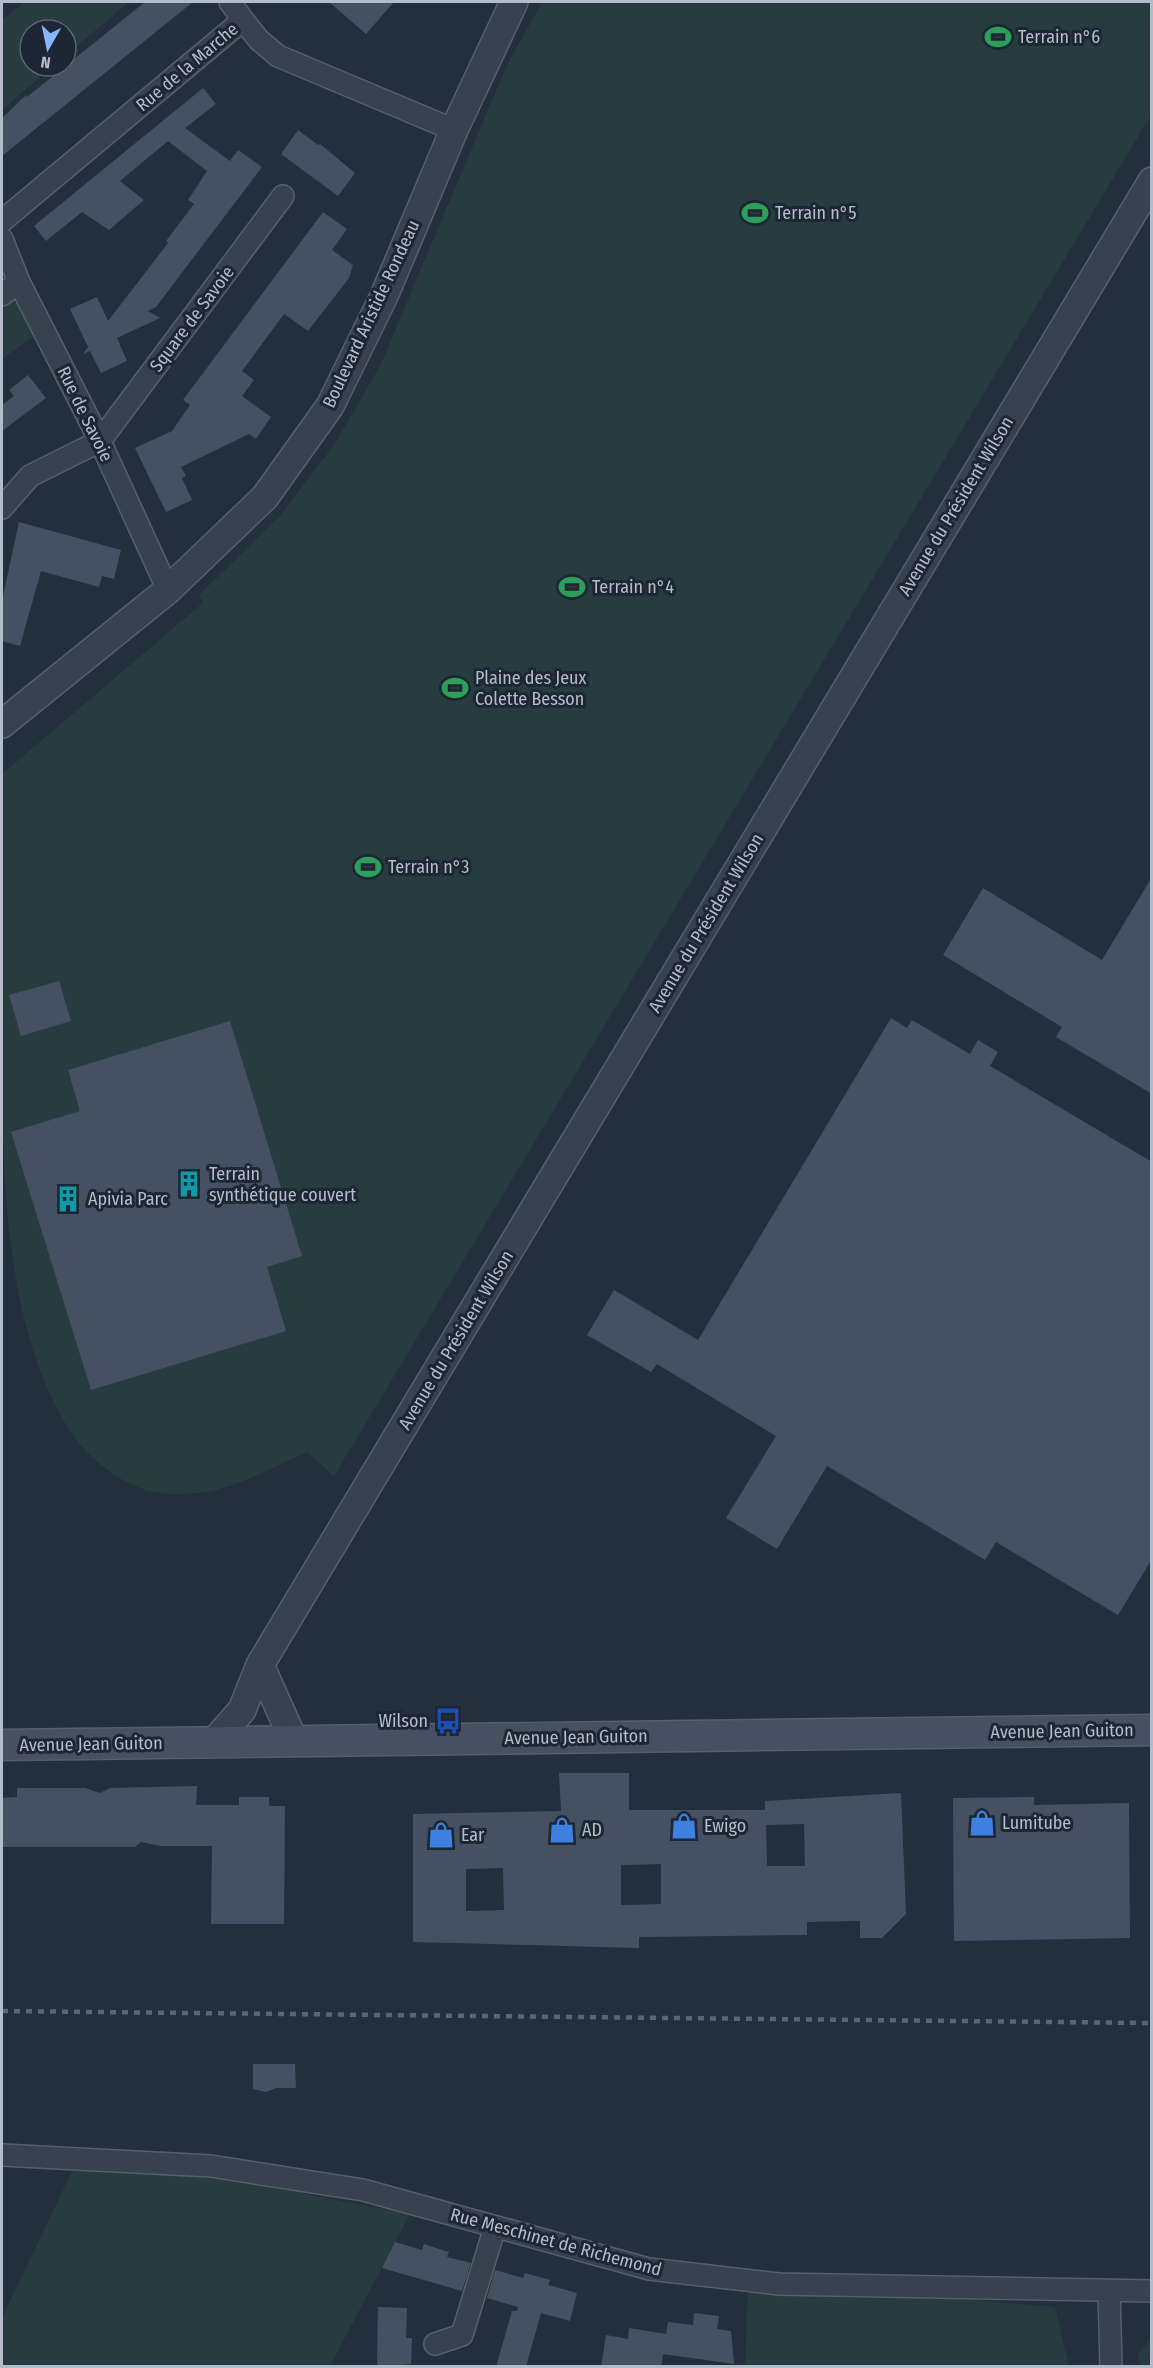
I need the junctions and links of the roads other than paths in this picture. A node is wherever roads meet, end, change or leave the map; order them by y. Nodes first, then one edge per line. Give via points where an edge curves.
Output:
1 (230, 2) edge
2 (514, 2) edge
3 (243, 20) junction
4 (454, 130) junction
5 (1152, 181) edge
6 (283, 196) dead end
7 (2, 221) edge
8 (2, 239) edge
9 (19, 282) junction
10 (2, 295) edge
11 (100, 441) junction
12 (2, 508) edge
13 (168, 590) junction
14 (2, 724) edge
15 (260, 1665) junction
16 (1152, 1730) edge
17 (294, 1742) junction
18 (213, 1743) junction
19 (2, 1744) edge
20 (2, 2155) edge
21 (495, 2227) junction
22 (1109, 2291) junction
23 (1152, 2291) edge
24 (435, 2344) dead end
25 (1111, 2367) edge

1 - 3 street
2 - 4 street, Boulevard Aristide Rondeau
3 - 4 street, Rue de la Marche via 278,56
3 - 7 street, Rue de la Marche
4 - 13 street, Boulevard Aristide Rondeau via 384,296 330,406 265,497
5 - 15 street, Avenue du Président Wilson
6 - 11 street, Square de Savoie
8 - 9 street, Rue de Savoie
9 - 10 street
9 - 11 street, Rue de Savoie
11 - 12 street via 30,476
11 - 13 street, Rue de Savoie
13 - 14 street, Boulevard Aristide Rondeau
15 - 17 street
15 - 18 street, Avenue du Président Wilson via 242,1710
16 - 17 main road, Avenue Jean Guiton
17 - 18 main road, Avenue Jean Guiton
18 - 19 main road, Avenue Jean Guiton
20 - 21 street, Rue Meschinet de Richemond via 211,2166 363,2190
21 - 22 street, Rue Meschinet de Richemond via 649,2269 779,2284
21 - 24 street via 462,2335
22 - 23 street, Rue Meschinet de Richemond
22 - 25 street

